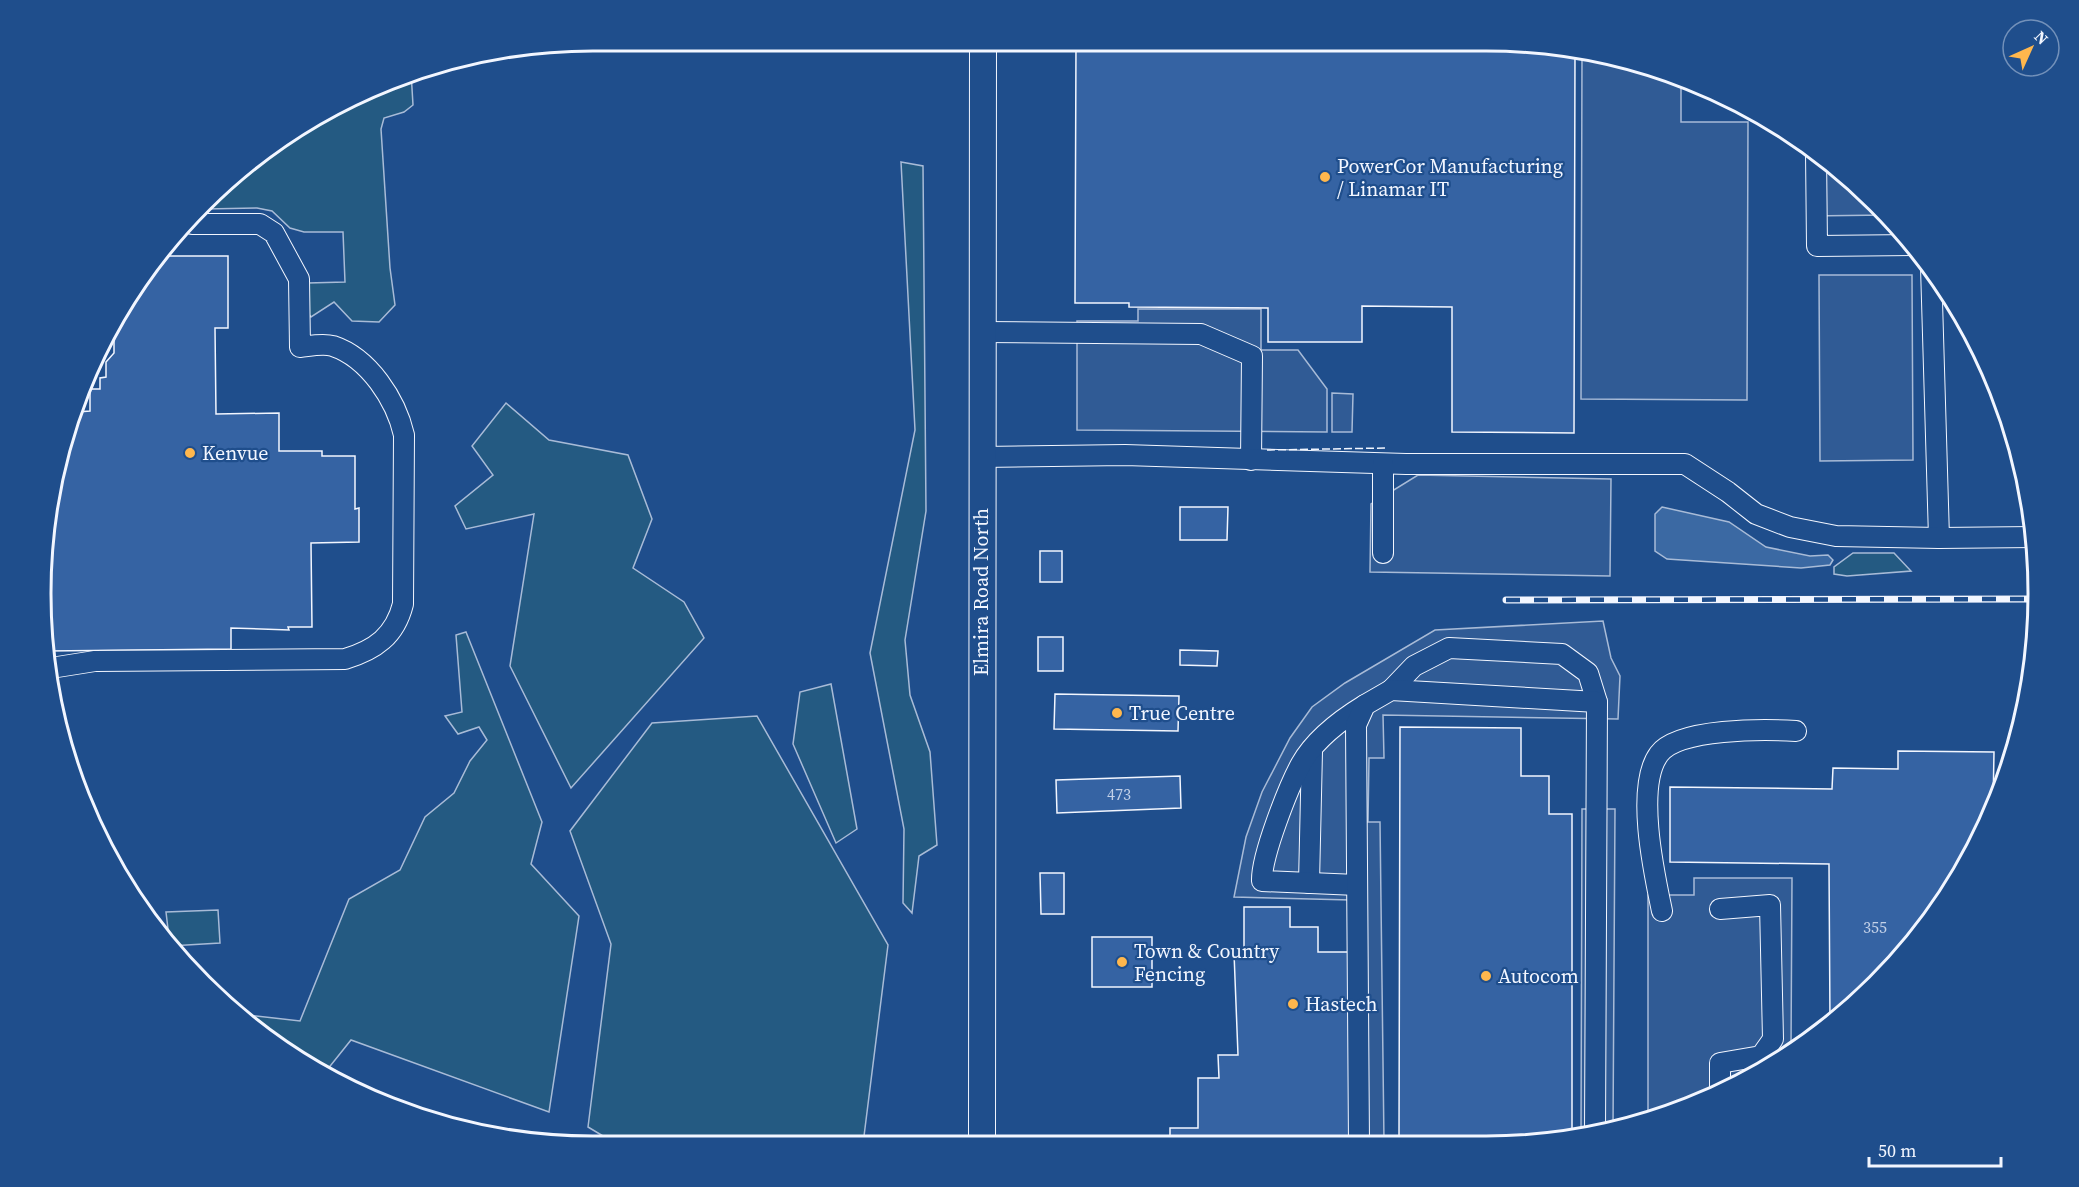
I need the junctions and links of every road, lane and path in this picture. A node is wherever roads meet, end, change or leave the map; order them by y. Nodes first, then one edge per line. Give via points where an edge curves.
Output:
1 (983, 51) edge
2 (1816, 163) edge
3 (197, 224) edge
4 (1901, 245) edge
5 (1932, 284) edge
6 (982, 332) junction
7 (981, 457) junction
8 (1251, 460) junction
9 (1383, 464) junction
10 (2025, 537) edge
11 (1939, 538) junction
12 (1383, 553) dead end
13 (56, 667) edge
14 (1391, 690) junction
15 (1596, 702) junction
16 (1365, 705) junction
17 (1796, 731) dead end
18 (1312, 752) junction
19 (1309, 883) junction
20 (1357, 885) junction
21 (1720, 909) dead end
22 (1662, 911) dead end
23 (1720, 1082) edge
24 (1595, 1125) edge
25 (982, 1136) edge
26 (1359, 1136) edge

1 - 6 main road, Elmira Road North
2 - 4 lane via 1817,246
3 - 13 lane via 260,224 274,233 299,279 300,347 331,345 349,354 364,367 400,417 404,435 403,604 399,621 372,649 345,659 95,661
5 - 11 lane
6 - 7 main road, Elmira Road North
6 - 8 lane via 1201,334 1251,356
7 - 8 lane via 1125,455
7 - 25 main road, Elmira Road North
8 - 9 lane
9 - 11 lane via 1685,464 1756,514 1790,527 1836,536
9 - 12 lane
10 - 11 lane
14 - 15 lane
14 - 15 lane via 1414,666 1449,648 1562,654 1588,674
14 - 16 lane
15 - 24 lane
16 - 18 lane via 1338,722
16 - 20 lane via 1356,725
17 - 22 lane via 1751,728 1682,739 1659,753 1647,779 1651,862
18 - 19 lane
18 - 19 lane via 1302,762 1262,872 1262,881
19 - 20 lane
20 - 26 lane
21 - 23 lane via 1770,905 1773,1039 1761,1056 1720,1063

